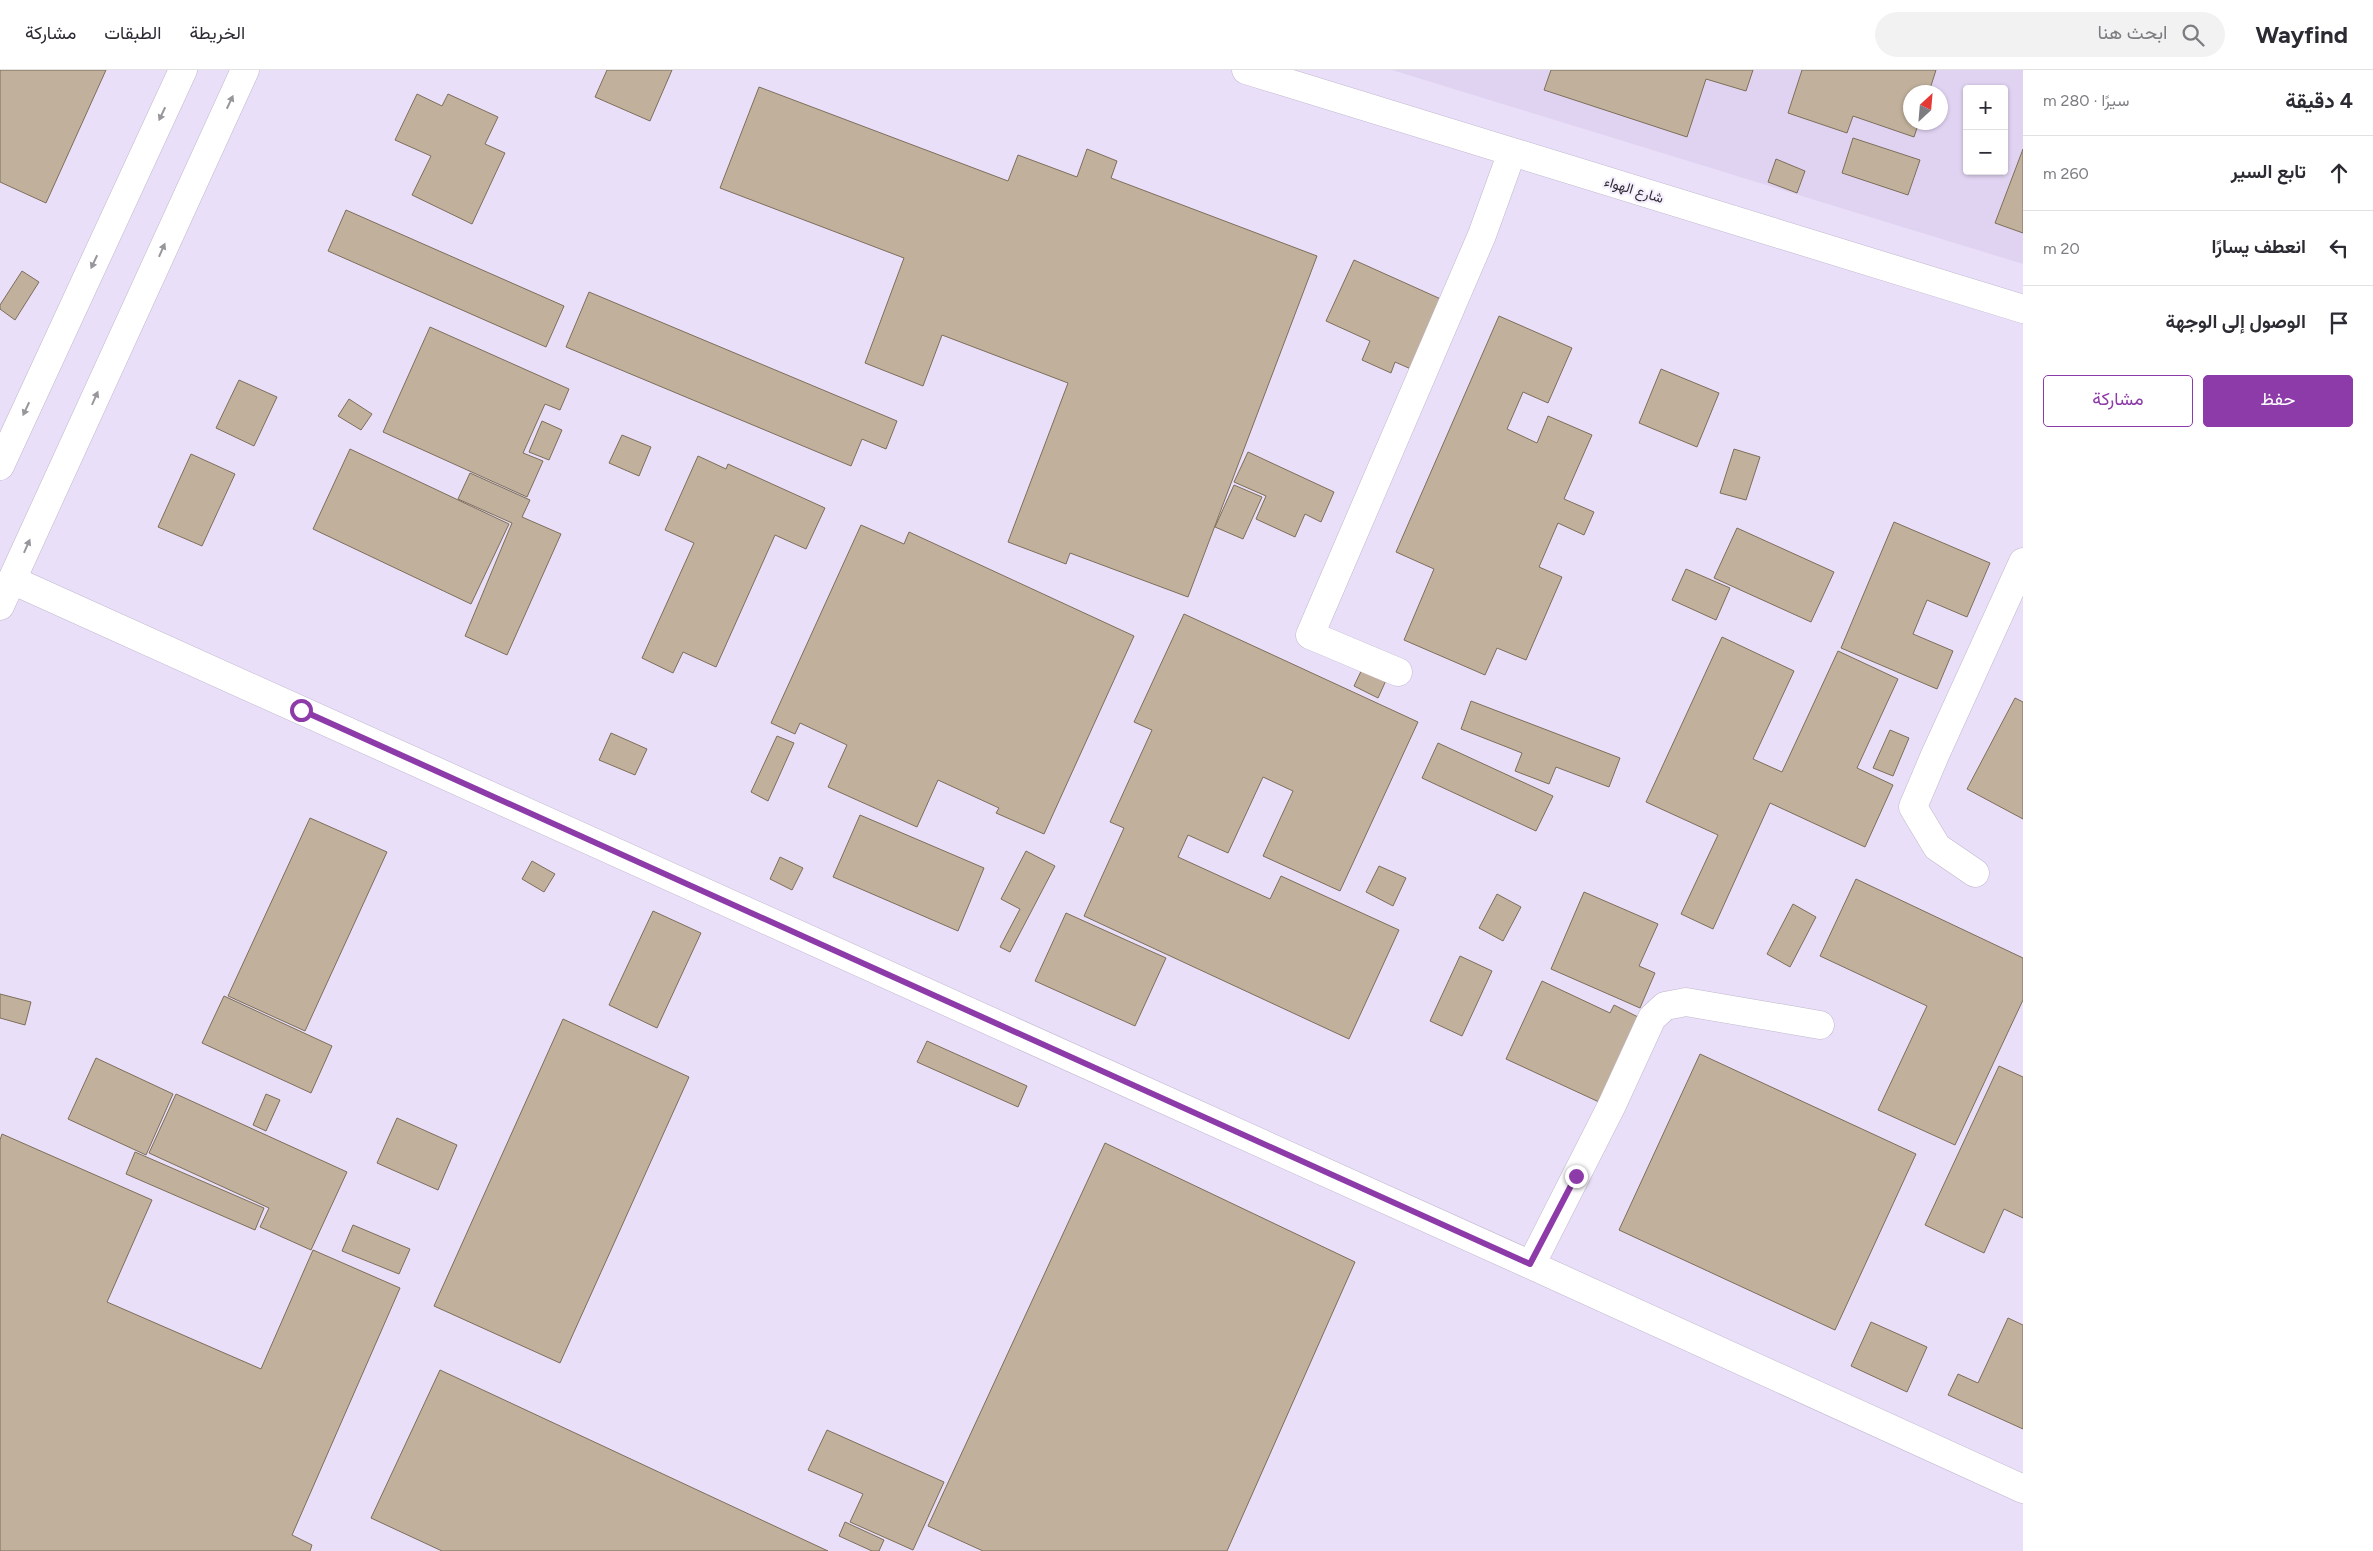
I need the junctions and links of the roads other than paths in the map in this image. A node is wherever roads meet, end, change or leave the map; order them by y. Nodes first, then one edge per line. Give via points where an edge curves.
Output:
1 (183, 70) edge
2 (245, 70) edge
3 (1246, 70) edge
4 (1512, 152) junction
5 (2023, 309) edge
6 (0, 465) edge
7 (2023, 562) edge
8 (12, 580) junction
9 (0, 606) edge
10 (1398, 672) dead end
11 (1975, 873) dead end
12 (1820, 1025) dead end
13 (1530, 1264) junction
14 (2023, 1489) edge

1 -> 6 main road
8 -> 2 main road
3 - 4 main road, شارع الهواء
4 - 5 main road, شارع الهواء
4 - 10 main road via 1482,235 1310,635
7 - 11 main road via 1913,807 1937,847
8 - 9 main road
8 - 13 main road
12 - 13 main road via 1686,1002 1665,1006 1652,1018 1612,1105
13 - 14 main road

